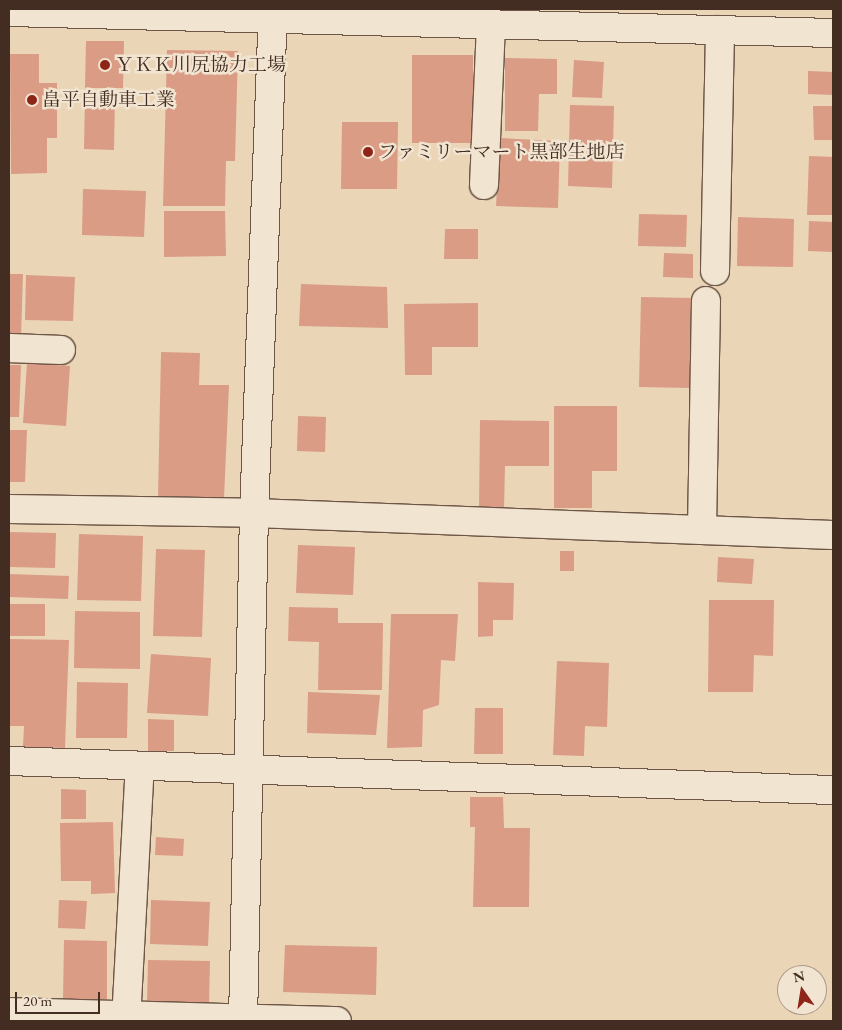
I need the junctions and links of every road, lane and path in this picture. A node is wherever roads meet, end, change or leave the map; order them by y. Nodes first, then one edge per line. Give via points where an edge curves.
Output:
1 (9, 12) edge
2 (273, 13) edge
3 (491, 24) junction
4 (720, 30) junction
5 (833, 33) edge
6 (484, 185) dead end
7 (714, 272) dead end
8 (706, 301) dead end
9 (9, 348) edge
10 (61, 350) dead end
11 (9, 509) edge
12 (254, 513) junction
13 (702, 530) junction
14 (833, 535) edge
15 (9, 760) edge
16 (140, 766) junction
17 (249, 770) junction
18 (833, 790) edge
19 (9, 1012) edge
20 (126, 1018) edge
21 (243, 1019) edge
22 (337, 1021) edge

1 - 2 street
2 - 3 street
2 - 12 street
3 - 4 street
3 - 6 street
4 - 5 street
4 - 7 street
8 - 13 street
9 - 10 street
11 - 12 street
12 - 13 street
12 - 17 street
13 - 14 street
15 - 16 street
16 - 17 street
16 - 20 street
17 - 18 street
17 - 21 street
19 - 20 street
20 - 21 street
21 - 22 street

